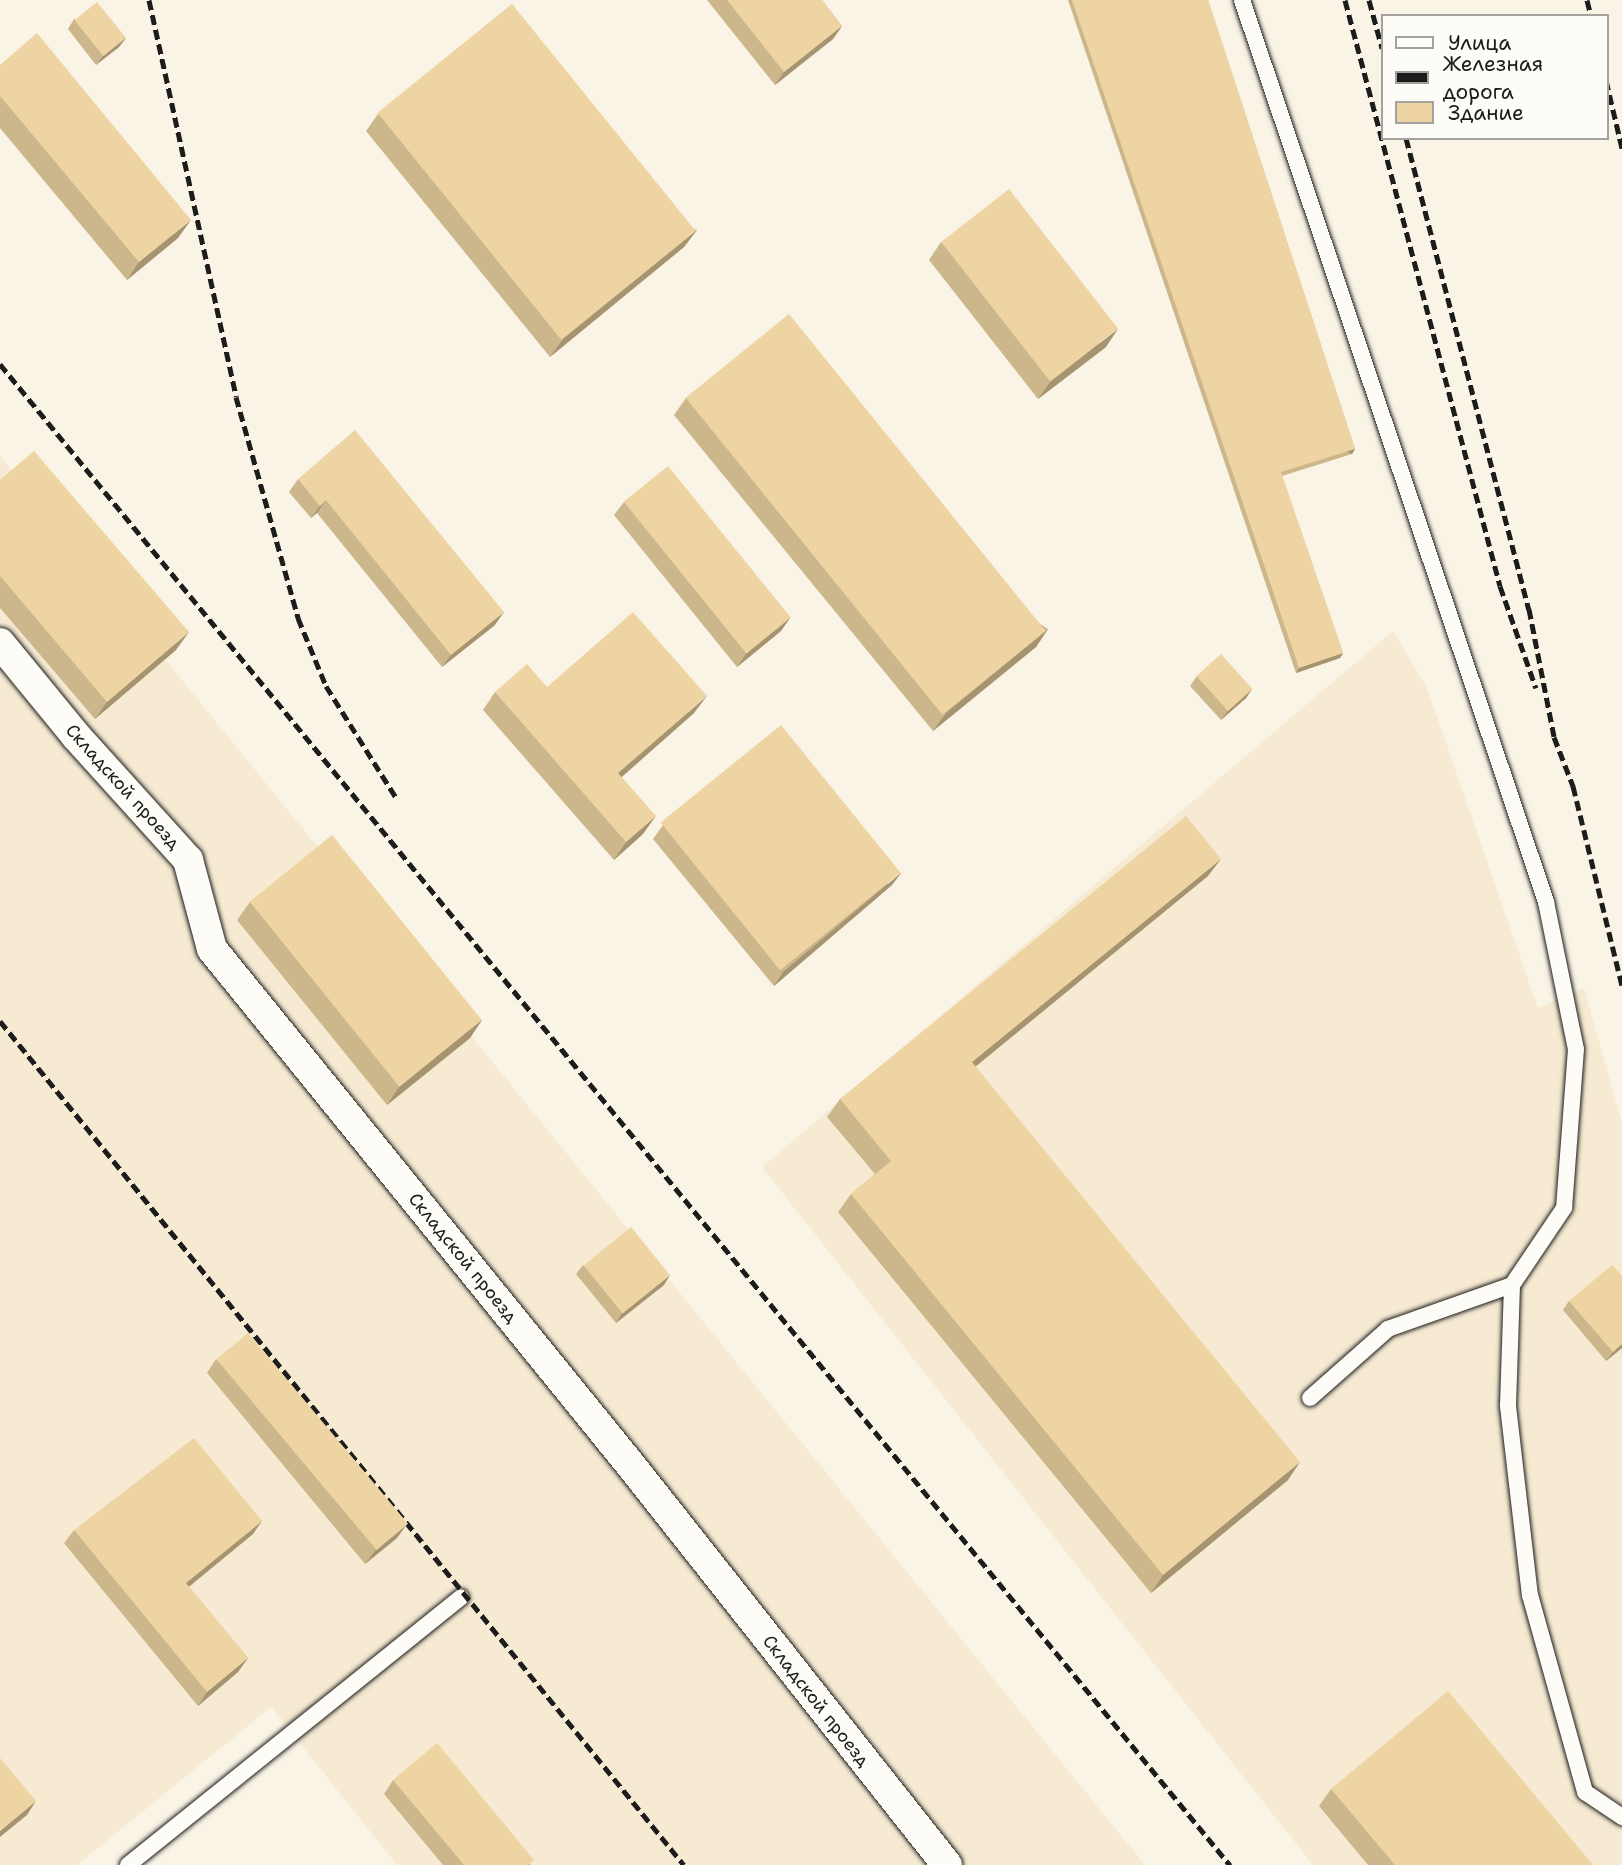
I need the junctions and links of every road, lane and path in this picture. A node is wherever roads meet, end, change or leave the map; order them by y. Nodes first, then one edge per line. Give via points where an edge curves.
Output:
1 (1242, 0) edge
2 (0, 643) edge
3 (1512, 1285) junction
4 (1310, 1398) dead end
5 (461, 1597) dead end
6 (1622, 1818) edge
7 (128, 1865) edge
8 (947, 1865) edge

1 - 3 lane via 1546,902 1576,1049 1564,1208
2 - 8 street, Складской проезд via 188,860 212,949 633,1468
3 - 4 lane via 1388,1329
3 - 6 lane via 1508,1406 1530,1595 1585,1792
5 - 7 lane

